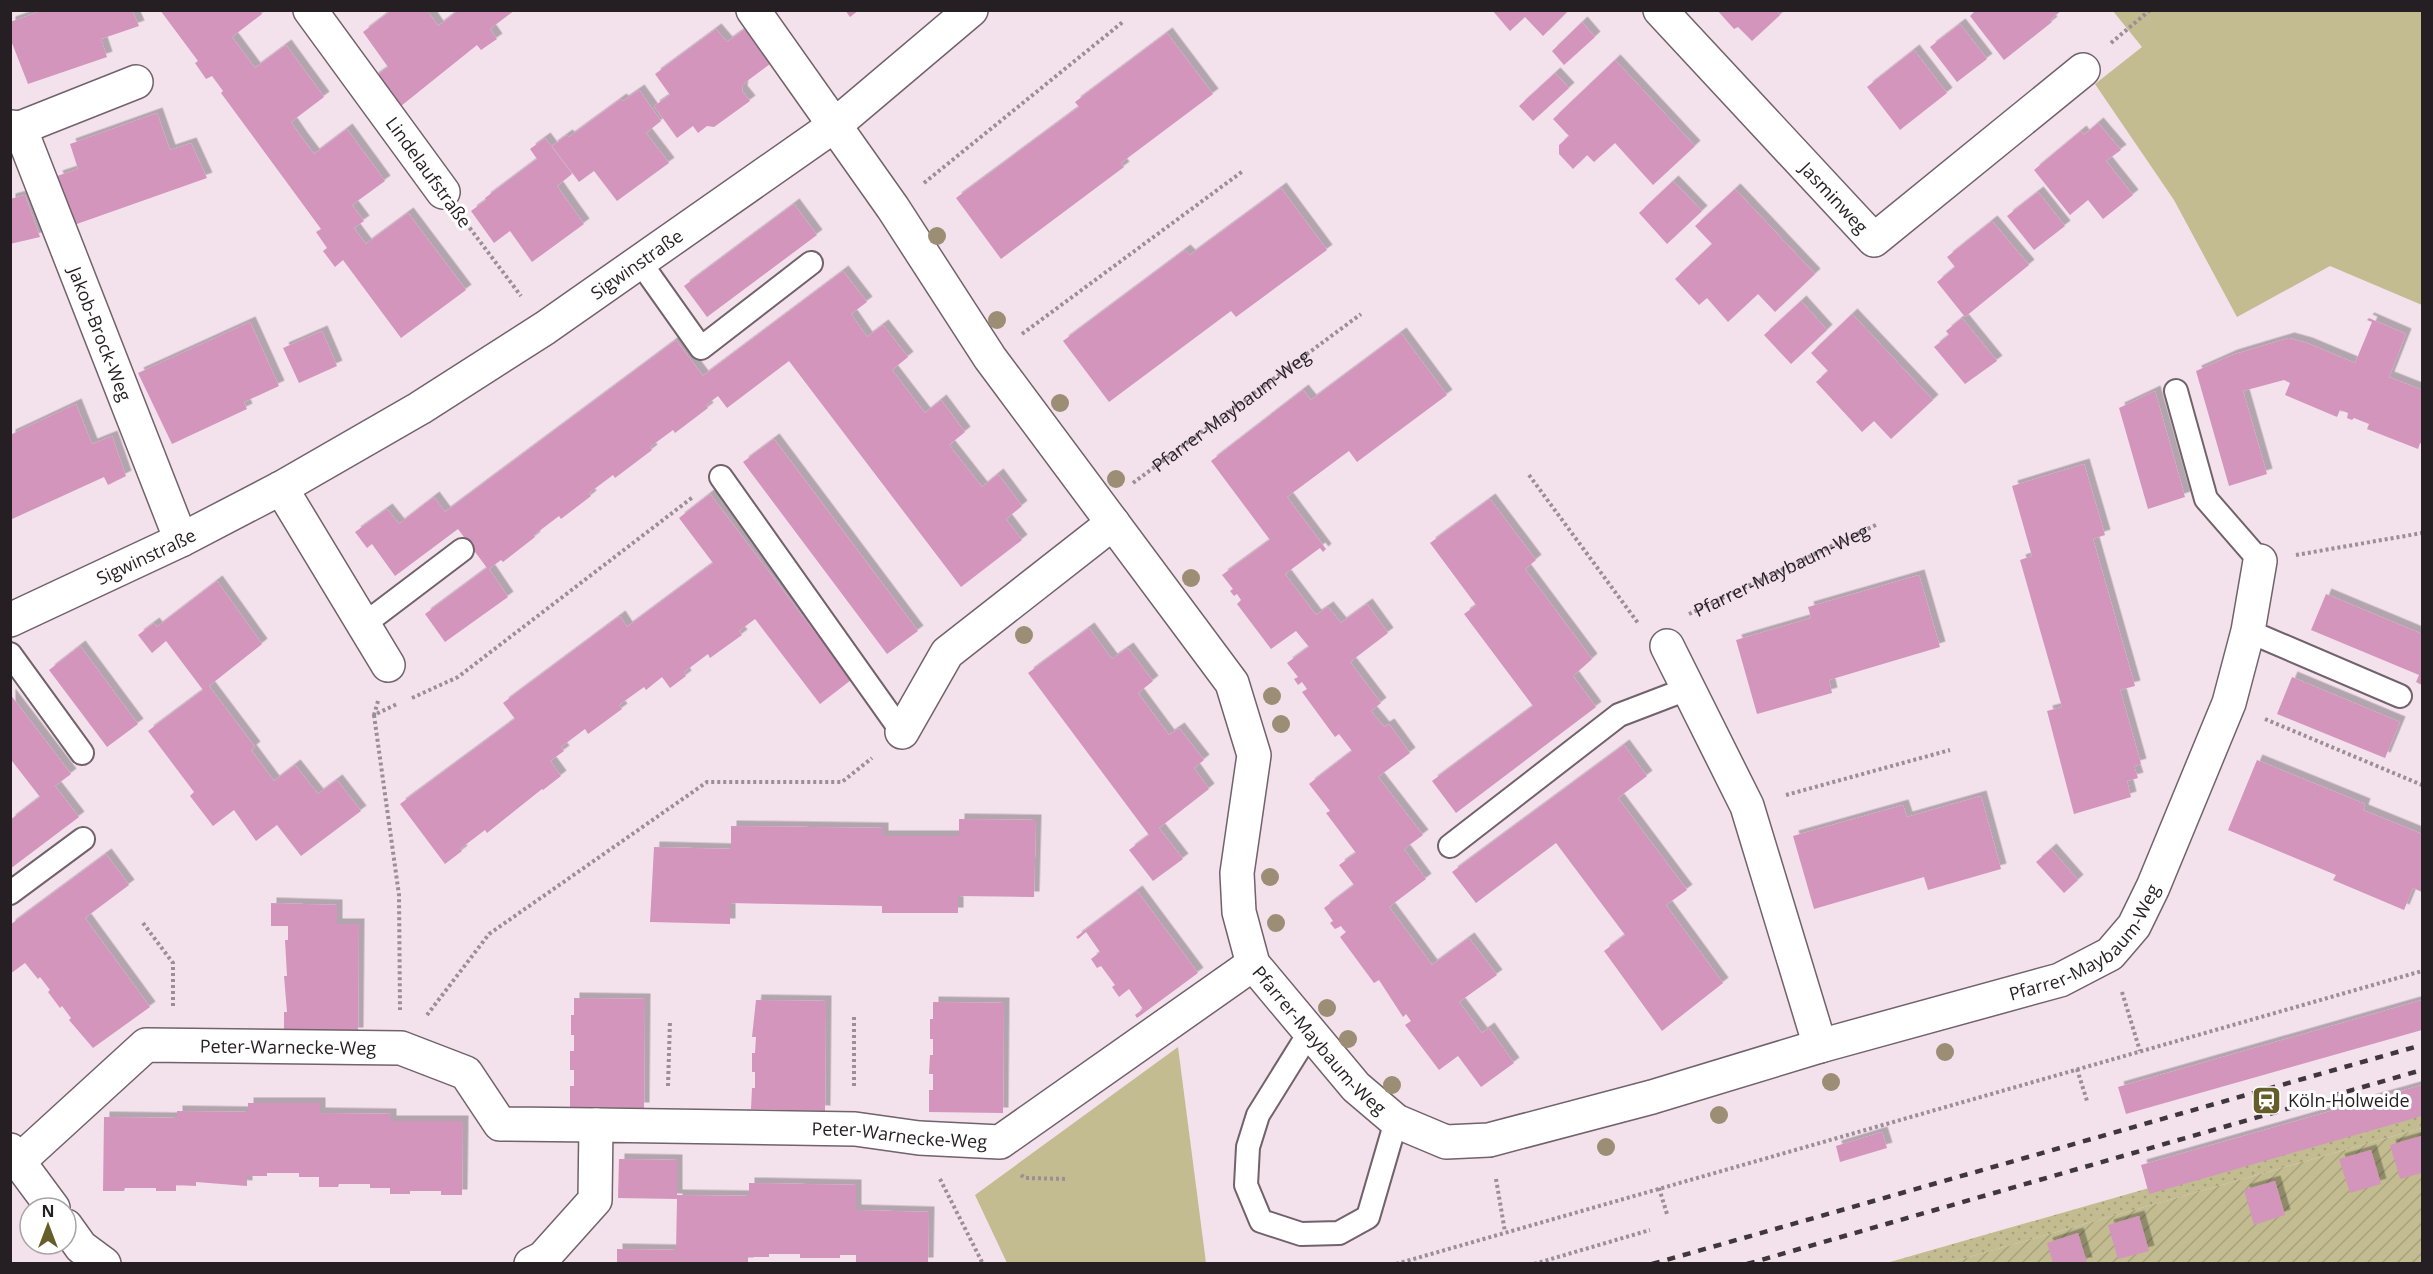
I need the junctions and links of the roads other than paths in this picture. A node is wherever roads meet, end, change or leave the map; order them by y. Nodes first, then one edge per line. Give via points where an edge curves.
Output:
1 (753, 10) edge
2 (971, 10) edge
3 (1660, 10) edge
4 (315, 12) edge
5 (2083, 70) road end
6 (136, 82) dead end
7 (836, 125) junction
8 (15, 128) edge
9 (443, 192) road end
10 (640, 262) junction
11 (811, 263) dead end
12 (2176, 391) dead end
13 (721, 477) dead end
14 (280, 488) junction
15 (1107, 515) junction
16 (181, 540) junction
17 (462, 550) dead end
18 (2260, 561) joint
19 (10, 620) edge
20 (363, 625) junction
21 (2248, 631) junction
22 (1667, 646) road end
23 (10, 654) edge
24 (388, 665) road end
25 (1687, 689) junction
26 (2400, 696) dead end
27 (902, 732) joint
28 (82, 753) dead end
29 (83, 839) dead end
30 (1450, 846) dead end
31 (10, 893) edge
32 (1253, 964) junction
33 (1309, 1033) junction
34 (1820, 1046) junction
35 (1396, 1121) junction
36 (596, 1125) junction
37 (15, 1156) edge
38 (44, 1196) edge
39 (78, 1243) edge
40 (104, 1263) edge
41 (531, 1263) edge

1 - 7 street
2 - 7 street, Sigwinstraße
3 - 5 street, Jasminweg via 1874,240
4 - 9 street, Lindelaufstraße
6 - 8 street, Jakob-Brock-Weg
7 - 10 street, Sigwinstraße
7 - 15 street, Pfarrer-Maybaum-Weg via 990,358
8 - 16 street, Jakob-Brock-Weg
10 - 11 lane via 701,348
10 - 14 street, Sigwinstraße via 420,408
12 - 18 lane via 2206,498
13 - 27 lane
14 - 16 street, Sigwinstraße
14 - 20 street
15 - 27 street via 947,653
15 - 32 street, Pfarrer-Maybaum-Weg via 1232,683 1254,755 1237,873 1239,912
16 - 19 street, Sigwinstraße
17 - 20 lane
18 - 21 street, Pfarrer-Maybaum-Weg
20 - 24 street
21 - 26 lane
21 - 34 street, Pfarrer-Maybaum-Weg via 2229,704 2153,887 2134,926 2110,954 2060,980
22 - 25 street
23 - 28 lane
25 - 30 lane via 1619,715
25 - 34 street via 1747,806
29 - 31 lane
32 - 33 street, Pfarrer-Maybaum-Weg
32 - 36 street, Peter-Warnecke-Weg via 1000,1142 919,1138 855,1129
33 - 35 street, Pfarrer-Maybaum-Weg via 1356,1087
33 - 35 lane via 1258,1115 1248,1147 1246,1185 1261,1221 1301,1234 1339,1233 1368,1217
34 - 35 street, Pfarrer-Maybaum-Weg via 1652,1097 1489,1140 1446,1142
36 - 37 street, Peter-Warnecke-Weg via 500,1124 466,1073 401,1048 146,1045
36 - 41 street via 595,1200 543,1258
37 - 38 street, Peter-Warnecke-Weg
39 - 40 street

